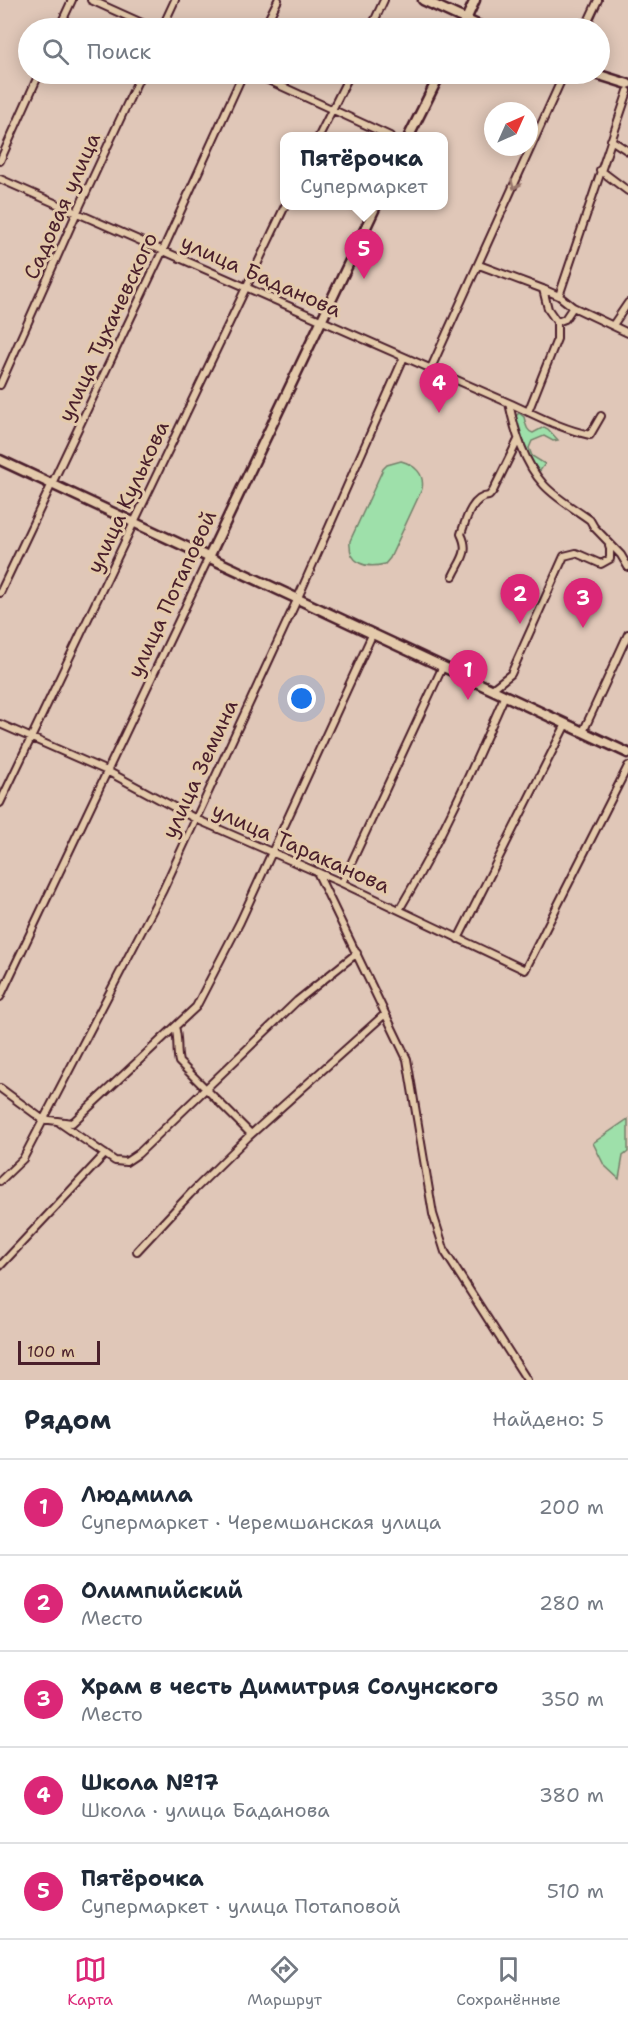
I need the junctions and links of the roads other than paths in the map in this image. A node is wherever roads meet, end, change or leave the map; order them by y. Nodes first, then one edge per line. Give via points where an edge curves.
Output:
1 (72, 0) edge
2 (91, 0) edge
3 (175, 0) edge
4 (278, 0) edge
5 (384, 0) edge
6 (423, 0) edge
7 (475, 0) edge
8 (598, 0) edge
9 (64, 18) edge
10 (131, 18) edge
11 (167, 18) edge
12 (269, 18) edge
13 (376, 18) edge
14 (464, 18) edge
15 (466, 18) edge
16 (590, 18) edge
17 (610, 78) edge
18 (35, 84) edge
19 (136, 84) edge
20 (238, 84) edge
21 (277, 84) edge
22 (345, 84) edge
23 (435, 84) edge
24 (560, 84) edge
25 (628, 84) edge
26 (628, 91) edge
27 (333, 109) junction
28 (322, 132) edge
29 (382, 132) edge
30 (411, 132) edge
31 (610, 140) junction
32 (628, 151) edge
33 (0, 161) edge
34 (600, 170) junction
35 (0, 179) edge
36 (628, 191) edge
37 (283, 210) edge
38 (374, 210) edge
39 (77, 212) junction
40 (162, 252) junction
41 (479, 265) junction
42 (245, 287) junction
43 (543, 289) junction
44 (559, 296) junction
45 (628, 303) edge
46 (573, 307) junction
47 (321, 321) junction
48 (557, 322) junction
49 (613, 325) junction
50 (628, 333) edge
51 (404, 357) junction
52 (431, 368) junction
53 (0, 385) edge
54 (509, 403) junction
55 (528, 412) junction
56 (601, 416) dead end
57 (518, 440) junction
58 (0, 460) edge
59 (52, 484) junction
60 (134, 522) junction
61 (605, 539) junction
62 (209, 556) junction
63 (628, 567) edge
64 (453, 576) dead end
65 (0, 593) edge
66 (297, 600) junction
67 (628, 634) edge
68 (372, 635) junction
69 (443, 666) junction
70 (492, 689) junction
71 (505, 695) junction
72 (0, 724) edge
73 (566, 724) junction
74 (583, 732) junction
75 (32, 739) junction
76 (628, 753) edge
77 (628, 766) edge
78 (108, 771) junction
79 (0, 803) edge
80 (196, 819) junction
81 (272, 853) junction
82 (317, 873) junction
83 (342, 884) junction
84 (399, 910) junction
85 (458, 939) junction
86 (357, 953) junction
87 (0, 997) edge
88 (385, 1014) junction
89 (175, 1027) junction
90 (0, 1088) edge
91 (205, 1089) junction
92 (42, 1119) junction
93 (57, 1121) junction
94 (251, 1134) junction
95 (105, 1154) junction
96 (0, 1181) edge
97 (136, 1251) dead end
98 (0, 1266) edge
99 (527, 1380) edge

1 - 9 street
2 - 10 street
3 - 11 street
4 - 12 street
5 - 13 street
6 - 14 main road
7 - 15 main road
8 - 16 street
17 - 25 main road
18 - 33 street
19 - 39 street, Садовая улица
20 - 40 street, улица Тухачевского
21 - 27 street
22 - 27 street
23 - 30 main road
24 -> 41 street
26 - 31 street
27 - 28 street
27 - 29 street
31 - 32 street
31 - 34 street
34 - 36 street
34 - 44 street
35 - 39 street, улица Баданова
37 - 42 street, улица Кулькова
38 - 47 main road, улица Потаповой
39 - 40 street, улица Баданова
39 - 53 street, Садовая улица
40 - 42 street, улица Баданова
40 - 59 street, улица Тухачевского
41 - 43 street
41 - 52 street
42 - 47 street, улица Баданова
42 - 60 street, улица Кулькова
43 - 44 street
43 - 48 street via 548,309
44 - 46 street
45 - 49 street
46 - 48 street via 565,319
46 - 49 street
47 - 51 street, улица Баданова
47 - 62 main road, улица Потаповой
48 - 55 street via 557,339
49 - 50 street
51 - 52 street, улица Баданова
51 - 66 street, улица Земина
52 - 54 street, улица Баданова
54 - 55 street, улица Баданова
54 - 57 street
55 - 56 street, улица Баданова via 590,435
57 - 61 street via 545,486 590,520
57 - 64 street via 493,491 476,500 465,523 460,534 466,550
58 - 59 main road
59 - 60 main road
59 - 65 street, улица Тухачевского
60 - 62 main road
60 - 75 street, улица Кулькова
61 - 63 street
61 - 70 street via 611,555 601,564 576,553 564,556 511,674
62 - 66 main road
62 - 78 street, улица Потаповой
66 - 68 main road
66 - 80 street, улица Земина
67 - 74 street
68 - 69 main road
68 - 81 street
69 - 70 main road
69 - 83 street
70 - 71 main road
71 - 73 main road
71 - 84 street via 454,811
72 - 75 street, улица Тараканова
73 - 74 main road
73 - 85 street
74 - 76 main road
75 - 78 street, улица Тараканова
75 - 79 street, улица Кулькова
77 - 85 street, улица Тараканова via 525,970
78 - 80 street, улица Тараканова
78 - 87 street, улица Потаповой
80 - 81 street, улица Тараканова
80 - 92 street, улица Земина via 124,968
81 - 82 street, улица Тараканова
81 - 89 street via 196,1007
82 - 83 street, улица Тараканова
82 - 86 street
83 - 84 street, улица Тараканова
84 - 85 street, улица Тараканова
86 - 88 street
86 - 91 street via 297,1001
88 - 94 street
88 - 99 street via 407,1059 433,1214 445,1252
89 - 91 street via 179,1062
89 - 93 street via 72,1123
90 - 92 street
91 - 94 street
91 - 95 street via 126,1162
92 - 93 street
92 - 96 street, улица Земина via 23,1159
93 - 95 street
94 - 97 street
95 - 98 street

